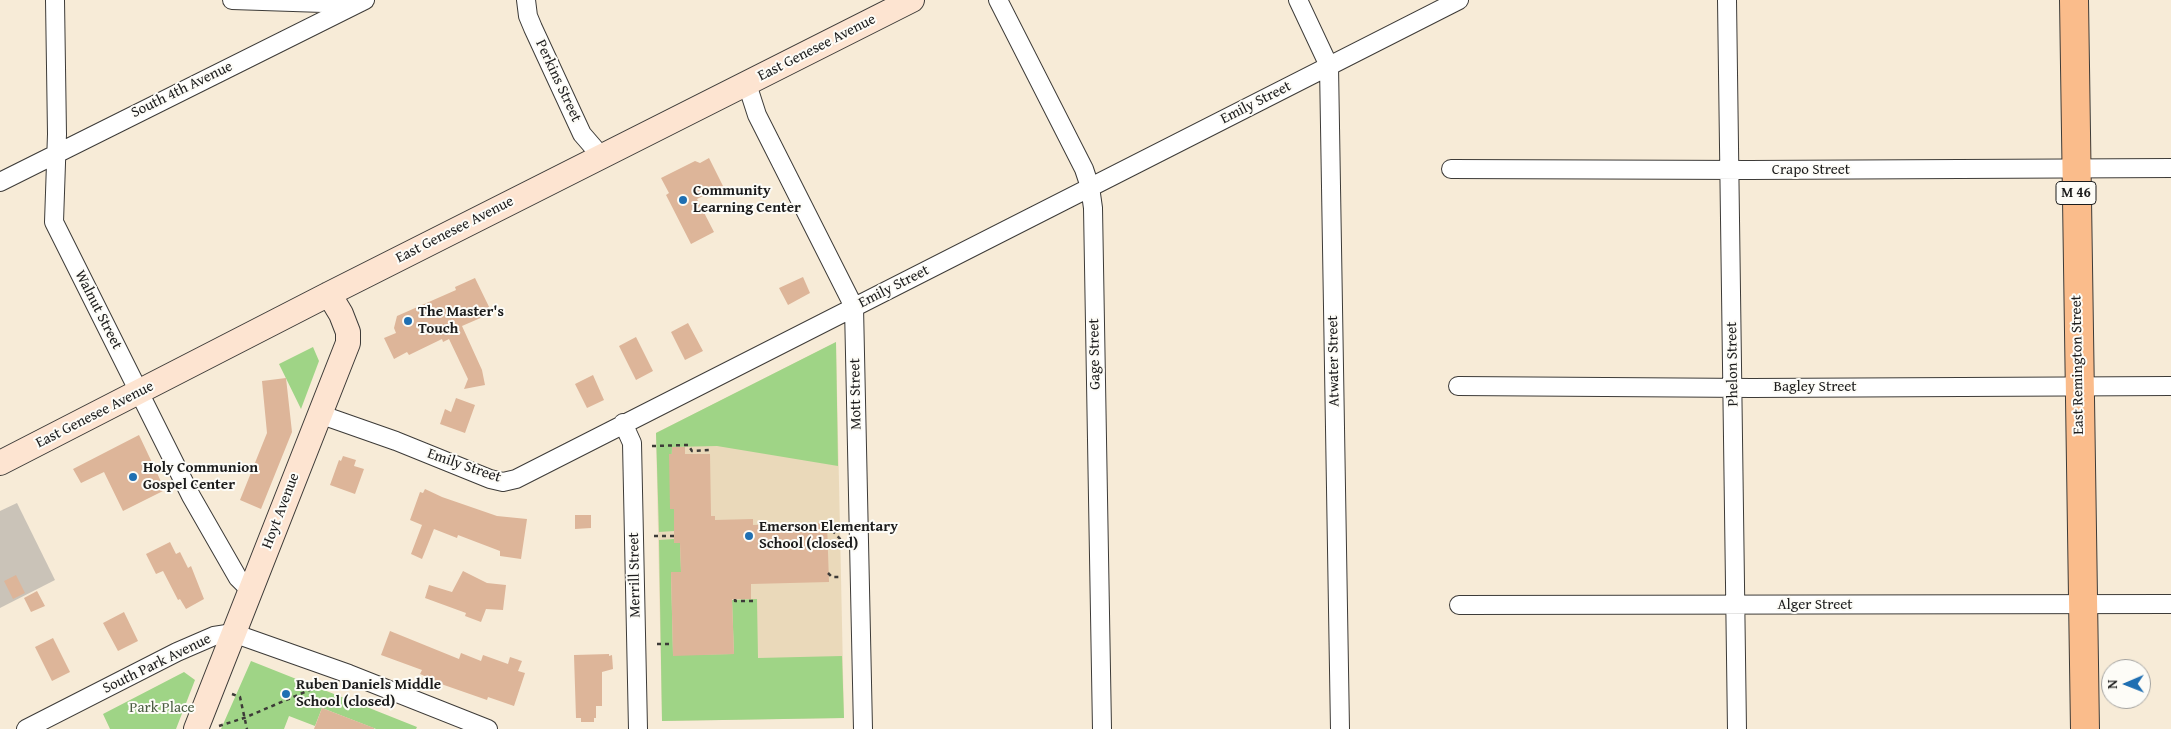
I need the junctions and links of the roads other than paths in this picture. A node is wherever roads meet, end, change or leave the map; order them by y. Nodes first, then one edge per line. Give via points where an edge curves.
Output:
1 (55, 0) edge
2 (232, 0) edge
3 (526, 0) edge
4 (912, 0) edge
5 (998, 0) edge
6 (1298, 0) edge
7 (1459, 0) edge
8 (1727, 0) edge
9 (2074, 0) edge
10 (361, 2) edge
11 (1330, 66) junction
12 (747, 84) junction
13 (57, 152) junction
14 (601, 156) junction
15 (2076, 168) junction
16 (2171, 168) edge
17 (1451, 169) dead end
18 (1729, 170) junction
19 (0, 182) edge
20 (1090, 187) junction
21 (329, 294) junction
22 (854, 307) junction
23 (1458, 386) dead end
24 (2078, 386) junction
25 (2171, 386) edge
26 (1733, 388) junction
27 (139, 392) junction
28 (320, 414) junction
29 (623, 423) junction
30 (0, 463) edge
31 (250, 590) junction
32 (2083, 604) junction
33 (2171, 604) edge
34 (1459, 605) dead end
35 (1736, 605) junction
36 (233, 633) junction
37 (207, 727) edge
38 (26, 729) edge
39 (488, 729) edge
40 (638, 729) edge
41 (863, 729) edge
42 (1102, 729) edge
43 (1340, 729) edge
44 (1738, 729) edge
45 (2085, 729) edge

1 - 13 street, Walnut Street
2 - 10 street
3 - 14 street, Perkins Street via 533,28 582,134
4 - 12 main road, East Genesee Avenue
5 - 20 street, Gage Street via 1084,169
6 - 11 street, Atwater Street
7 - 11 street, Emily Street
8 - 18 street, Phelon Street
9 - 15 highway, East Remington Street / M 46
10 - 13 street, South 4th Avenue
11 - 20 street, Emily Street
11 - 43 street, Atwater Street
12 - 14 main road, East Genesee Avenue
12 - 22 street, Mott Street via 757,115
13 - 19 street, South 4th Avenue
13 - 27 street, Walnut Street via 54,222
14 - 21 main road, East Genesee Avenue
15 - 16 street, Crapo Street
15 - 18 street, Crapo Street
15 - 24 highway, East Remington Street / M 46
17 - 18 street, Crapo Street
18 - 26 street, Phelon Street
20 - 22 street, Emily Street
20 - 42 street, Gage Street
21 - 27 main road, East Genesee Avenue
21 - 28 main road, Hoyt Avenue via 348,332 348,343
22 - 29 street, Emily Street
22 - 41 street, Mott Street
23 - 26 street, Bagley Street
24 - 25 street, Bagley Street
24 - 26 street, Bagley Street
24 - 32 highway, East Remington Street / M 46
26 - 35 street, Phelon Street
27 - 30 main road, East Genesee Avenue
27 - 31 street, Walnut Street via 191,496 238,578
28 - 29 street, Emily Street via 503,482 516,479
28 - 31 main road, Hoyt Avenue
29 - 40 street, Merrill Street via 632,442
31 - 36 main road, Hoyt Avenue
32 - 33 street, Alger Street
32 - 35 street, Alger Street
32 - 45 highway, East Remington Street / M 46
34 - 35 street, Alger Street
35 - 44 street, Phelon Street
36 - 37 main road, Hoyt Avenue
36 - 38 street, South Park Avenue via 214,636 177,652
36 - 39 street, South Park Avenue

